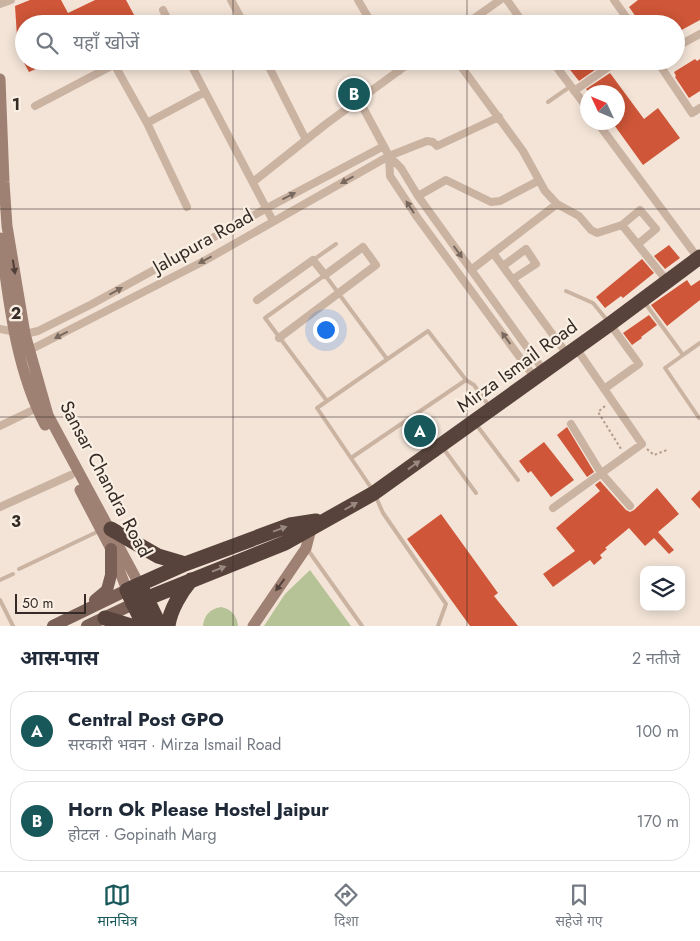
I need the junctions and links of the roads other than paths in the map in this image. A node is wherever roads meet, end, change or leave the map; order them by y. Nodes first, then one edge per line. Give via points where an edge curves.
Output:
1 (11, 0) edge
2 (231, 0) edge
3 (358, 0) edge
4 (500, 0) edge
5 (507, 0) edge
6 (614, 0) edge
7 (0, 4) edge
8 (163, 10) dead end
9 (166, 15) edge
10 (239, 15) edge
11 (367, 15) edge
12 (479, 15) edge
13 (518, 15) edge
14 (625, 15) edge
15 (700, 34) edge
16 (685, 42) edge
17 (104, 70) edge
18 (121, 70) edge
19 (194, 70) edge
20 (271, 70) edge
21 (464, 70) edge
22 (558, 70) edge
23 (603, 70) edge
24 (663, 70) edge
25 (399, 71) edge
26 (0, 79) edge
27 (572, 89) junction
28 (205, 92) junction
29 (580, 99) edge
30 (358, 100) junction
31 (548, 102) dead end
32 (35, 106) dead end
33 (700, 108) edge
34 (499, 116) junction
35 (147, 123) junction
36 (603, 130) edge
37 (306, 140) junction
38 (384, 146) junction
39 (389, 156) junction
40 (538, 181) junction
41 (253, 182) junction
42 (418, 196) junction
43 (557, 204) junction
44 (187, 207) dead end
45 (267, 208) junction
46 (273, 221) junction
47 (622, 225) junction
48 (0, 238) edge
49 (336, 244) dead end
50 (638, 244) junction
51 (493, 253) junction
52 (699, 258) edge
53 (313, 260) junction
54 (503, 266) junction
55 (471, 270) junction
56 (325, 275) junction
57 (513, 279) junction
58 (667, 281) junction
59 (566, 291) dead end
60 (338, 294) junction
61 (257, 300) dead end
62 (643, 300) junction
63 (610, 324) junction
64 (0, 329) edge
65 (19, 333) junction
66 (279, 338) junction
67 (700, 343) edge
68 (572, 351) junction
69 (25, 352) junction
70 (683, 355) junction
71 (387, 360) junction
72 (539, 374) junction
73 (466, 380) junction
74 (604, 390) junction
75 (327, 401) junction
76 (37, 408) junction
77 (491, 409) junction
78 (700, 417) edge
79 (474, 422) junction
80 (571, 424) dead end
81 (0, 426) edge
82 (441, 445) junction
83 (351, 458) junction
84 (602, 473) junction
85 (71, 475) junction
86 (518, 480) dead end
87 (374, 493) junction
88 (476, 493) dead end
89 (630, 506) dead end
90 (0, 507) edge
91 (553, 508) dead end
92 (317, 523) junction
93 (106, 530) junction
94 (111, 548) junction
95 (306, 548) junction
96 (185, 564) junction
97 (19, 569) dead end
98 (13, 574) dead end
99 (0, 580) edge
100 (191, 580) junction
101 (133, 587) junction
102 (0, 600) edge
103 (139, 601) junction
104 (80, 613) junction
105 (105, 618) junction
106 (13, 626) edge
107 (53, 626) edge
108 (87, 626) edge
109 (131, 626) edge
110 (144, 626) edge
111 (160, 626) edge
112 (168, 626) edge
113 (253, 626) edge
114 (362, 626) edge
115 (438, 626) edge

1 - 7 street
2 - 10 street
3 - 11 street
4 - 12 street
5 - 13 street
6 - 14 street
8 - 9 street
15 - 16 street
17 - 32 street
18 - 35 street
19 - 28 street
20 - 37 street
21 - 34 street
22 - 27 street
23 - 27 street
24 - 33 street via 692,113
25 - 30 street
26 -> 65 street, Sansar Chandra Road via 4,182
27 - 29 street
27 - 31 lane
28 - 35 street
28 - 41 street
30 - 37 street
30 - 38 street
34 - 39 street, Jalupura Road via 437,146 427,141
34 - 40 street via 524,151
35 - 44 street
36 - 52 street
37 - 41 street
38 - 39 street
45 -> 38 street, Jalupura Road
39 - 42 street via 401,168
39 -> 46 street, Jalupura Road
72 -> 39 street via 417,217 390,176
40 - 42 street via 500,201 491,202 446,180
40 - 43 street
41 - 45 street
42 -> 55 street
43 - 47 street via 579,216 597,233
43 - 51 street
45 - 46 street
65 -> 45 street, Jalupura Road via 38,331 92,304
46 -> 69 street, Jalupura Road via 204,261
47 - 50 street
47 - 50 street via 640,210 656,229
48 - 65 street, Sansar Chandra Road
49 - 53 lane
50 - 58 street
51 - 54 street
51 - 55 street
52 - 58 highway, Mirza Ismail Road
53 - 56 street
53 - 61 street
54 - 57 street
54 - 57 street via 526,249 536,264
55 - 72 street
56 - 60 lane
56 - 60 street via 363,248 376,265
56 - 66 lane via 265,318
57 - 68 street
58 - 62 highway, Mirza Ismail Road
59 - 63 lane via 593,303
60 - 66 street
60 - 71 lane
62 - 63 highway, Mirza Ismail Road
62 - 70 lane
63 - 68 highway, Mirza Ismail Road
63 - 74 street via 638,364
64 - 65 street
65 - 69 street, Sansar Chandra Road
66 - 75 lane
67 - 70 lane
68 - 72 highway, Mirza Ismail Road
68 - 74 street
69 - 76 street, Sansar Chandra Road
69 - 93 street, Sansar Chandra Road via 48,415
70 - 78 lane via 665,368
71 - 73 lane via 428,331
71 - 75 lane
72 - 77 highway, Mirza Ismail Road
73 - 77 lane via 474,385
73 - 83 lane
74 - 84 street via 642,444
75 - 83 lane via 317,408
76 - 81 street
76 - 85 street, Sansar Chandra Road
77 - 79 highway, Mirza Ismail Road
79 - 82 highway, Mirza Ismail Road
79 - 86 lane
80 - 84 street
87 -> 82 highway, Mirza Ismail Road
82 - 88 lane
83 - 87 lane
84 - 89 street
84 - 91 street
85 - 90 street
85 - 93 street, Sansar Chandra Road
92 -> 87 highway, Mirza Ismail Road
87 - 115 lane via 383,513 446,604
92 - 95 street
96 -> 92 highway, Mirza Ismail Road via 290,525
100 -> 92 highway, Mirza Ismail Road via 285,543
93 - 94 street, Sansar Chandra Road
93 - 96 highway via 158,556
93 - 97 lane
93 - 101 street, Sansar Chandra Road
94 - 101 street, Sansar Chandra Road
94 - 104 main road via 111,575 107,590
95 -> 113 street
95 - 114 lane
96 - 101 highway, Mirza Ismail Road
98 - 99 lane
100 - 103 highway, Mirza Ismail Road
100 - 112 highway via 183,590
101 - 103 highway, Sansar Chandra Road
101 - 104 main road, Mirza Ismail Road
102 - 106 lane
103 - 105 main road, Mirza Ismail Road
103 - 110 highway
103 - 111 highway
104 - 107 main road, Mirza Ismail Road
105 - 108 main road, Mirza Ismail Road
105 - 109 highway

